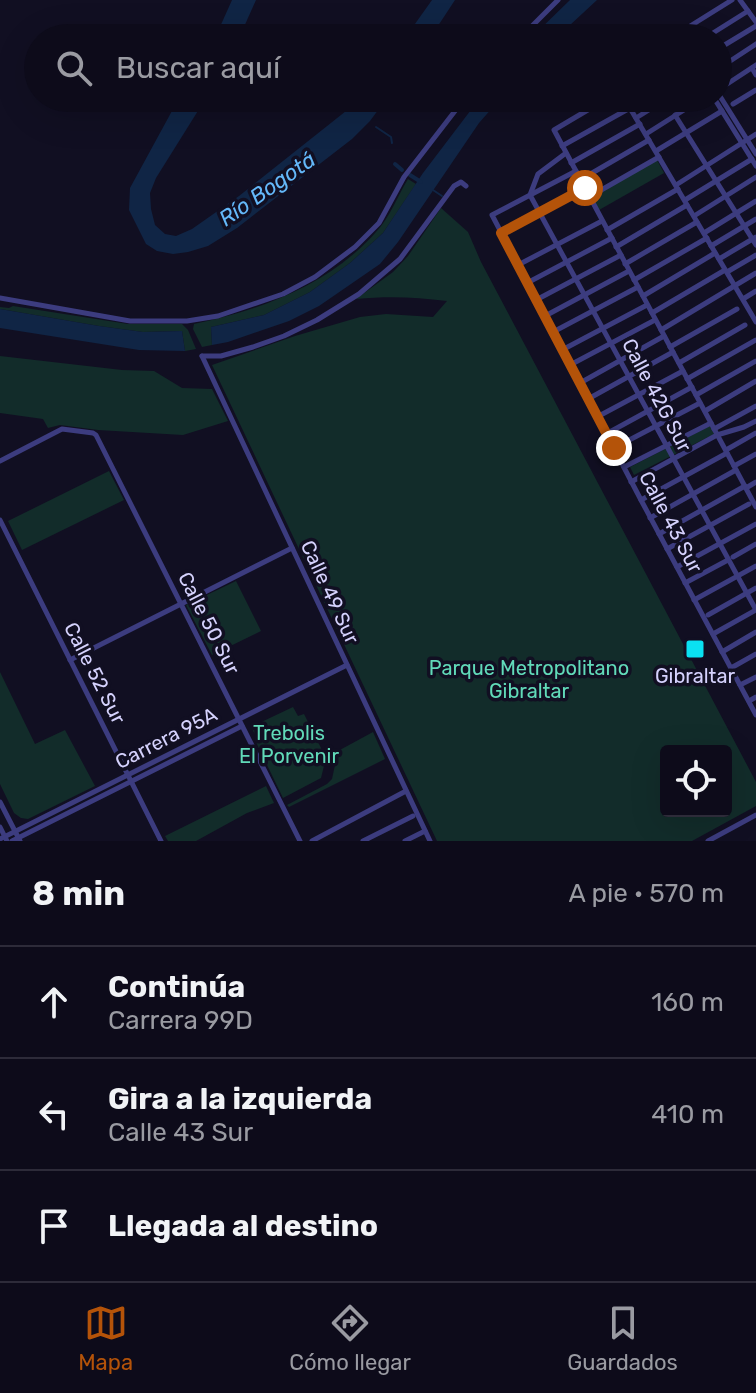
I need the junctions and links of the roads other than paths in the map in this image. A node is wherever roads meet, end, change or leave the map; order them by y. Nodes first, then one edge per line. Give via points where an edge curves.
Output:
1 (558, 0) edge
2 (732, 0) edge
3 (740, 0) edge
4 (751, 11) edge
5 (534, 24) edge
6 (695, 24) edge
7 (729, 24) edge
8 (756, 24) edge
9 (732, 40) edge
10 (756, 44) edge
11 (732, 60) edge
12 (754, 67) edge
13 (756, 75) edge
14 (732, 82) edge
15 (756, 90) edge
16 (733, 104) dead end
17 (454, 112) edge
18 (584, 112) edge
19 (619, 112) edge
20 (633, 112) edge
21 (650, 112) edge
22 (680, 112) edge
23 (720, 112) edge
24 (723, 112) edge
25 (729, 112) edge
26 (675, 115) junction
27 (638, 121) junction
28 (686, 132) junction
29 (756, 134) edge
30 (648, 137) junction
31 (745, 142) junction
32 (562, 146) junction
33 (566, 153) junction
34 (658, 154) junction
35 (754, 157) edge
36 (571, 163) junction
37 (707, 165) junction
38 (756, 166) edge
39 (576, 171) junction
40 (756, 177) edge
41 (580, 180) junction
42 (716, 181) junction
43 (466, 186) dead end
44 (677, 187) junction
45 (585, 188) junction
46 (530, 195) junction
47 (726, 196) junction
48 (589, 197) junction
49 (756, 201) edge
50 (686, 203) junction
51 (540, 212) junction
52 (736, 213) junction
53 (695, 219) junction
54 (756, 219) edge
55 (602, 221) junction
56 (744, 226) junction
57 (607, 230) junction
58 (501, 233) junction
59 (705, 236) junction
60 (612, 238) junction
61 (755, 240) edge
62 (557, 244) junction
63 (711, 246) junction
64 (616, 247) junction
65 (621, 255) junction
66 (756, 255) edge
67 (717, 256) junction
68 (567, 262) junction
69 (625, 264) junction
70 (518, 265) junction
71 (629, 271) junction
72 (726, 271) junction
73 (756, 273) edge
74 (576, 279) junction
75 (634, 280) junction
76 (527, 283) junction
77 (735, 286) junction
78 (638, 287) junction
79 (756, 291) edge
80 (585, 295) junction
81 (643, 296) junction
82 (0, 298) edge
83 (743, 299) junction
84 (536, 300) junction
85 (647, 305) junction
86 (737, 309) dead end
87 (594, 311) junction
88 (753, 312) edge
89 (652, 313) junction
90 (545, 316) junction
91 (655, 320) junction
92 (756, 322) edge
93 (745, 325) dead end
94 (603, 328) junction
95 (553, 332) junction
96 (663, 333) junction
97 (756, 340) edge
98 (611, 344) junction
99 (672, 349) junction
100 (562, 350) junction
101 (620, 361) junction
102 (756, 361) edge
103 (679, 363) junction
104 (570, 365) junction
105 (683, 371) junction
106 (629, 377) junction
107 (687, 379) junction
108 (756, 381) edge
109 (580, 383) junction
110 (692, 387) junction
111 (638, 395) junction
112 (696, 395) junction
113 (588, 399) junction
114 (700, 403) junction
115 (756, 406) edge
116 (647, 411) junction
117 (705, 411) junction
118 (597, 417) junction
119 (756, 421) edge
120 (655, 426) junction
121 (714, 429) junction
122 (756, 433) edge
123 (606, 434) junction
124 (666, 446) junction
125 (614, 448) junction
126 (726, 451) junction
127 (756, 454) edge
128 (673, 460) junction
129 (0, 461) edge
130 (624, 467) junction
131 (735, 468) junction
132 (682, 477) junction
133 (631, 482) junction
134 (756, 482) edge
135 (745, 487) junction
136 (692, 494) junction
137 (641, 500) junction
138 (749, 504) dead end
139 (756, 507) edge
140 (701, 510) junction
141 (650, 518) junction
142 (0, 520) edge
143 (756, 524) edge
144 (710, 526) junction
145 (659, 534) junction
146 (719, 544) junction
147 (756, 544) edge
148 (292, 548) junction
149 (667, 549) junction
150 (730, 559) junction
151 (756, 566) edge
152 (677, 567) junction
153 (737, 576) junction
154 (685, 583) junction
155 (756, 588) edge
156 (746, 593) junction
157 (694, 600) junction
158 (181, 603) junction
159 (756, 610) edge
160 (708, 615) dead end
161 (756, 632) edge
162 (713, 635) junction
163 (722, 652) junction
164 (756, 654) edge
165 (70, 660) junction
166 (347, 665) junction
167 (731, 668) junction
168 (756, 677) edge
169 (740, 685) junction
170 (756, 697) edge
171 (749, 701) junction
172 (756, 715) edge
173 (240, 722) junction
174 (130, 778) junction
175 (406, 791) junction
176 (0, 802) edge
177 (756, 815) edge
178 (413, 816) dead end
179 (0, 827) edge
180 (425, 831) junction
181 (11, 838) edge
182 (161, 841) edge
183 (300, 841) edge
184 (312, 841) edge
185 (364, 841) edge
186 (406, 841) edge
187 (430, 841) edge
188 (708, 841) edge

1 - 5 street
2 - 6 street
3 - 4 street
4 - 7 street
4 - 8 street
8 - 9 street
10 - 11 street
12 - 13 street
12 - 14 street
15 - 16 street
17 - 82 street via 404,177 379,223 345,255 283,294 187,321 130,321
18 - 32 street via 554,130
19 - 32 street
20 - 27 street
21 - 27 street
22 - 26 street
23 - 28 street
24 - 31 street
25 - 31 street
26 - 28 street
26 - 30 street
27 - 30 street
27 - 36 street
28 - 34 street
28 - 37 street
29 - 31 street
30 - 34 street
30 - 41 street
31 - 35 street
31 - 37 street
32 - 33 street
33 - 36 street
33 - 46 street via 538,174
34 - 44 street
34 - 48 street
35 - 38 street
35 - 42 street
36 - 39 street
37 - 42 street
37 - 44 street
39 - 41 street
39 - 46 street
40 - 47 street
41 - 45 street
42 - 47 street
42 - 50 street
43 - 148 street, Calle 49 Sur via 454,186 400,259 359,294 284,336 221,356 202,356
44 - 50 street
44 - 57 street
45 - 48 street
45 - 51 street
46 - 51 street, Calle 42G Sur
46 - 58 street, Calle 43 Sur via 492,215
47 - 52 street
47 - 53 street
48 - 55 street
49 - 52 street
50 - 53 street
50 - 64 street
51 - 58 street
51 - 62 street, Calle 42G Sur
52 - 56 street
52 - 59 street
53 - 59 street
53 - 69 street
54 - 56 street
55 - 57 street
55 - 62 street
56 - 61 street
56 - 63 street
57 - 60 street
58 - 70 street, Calle 43 Sur
59 - 63 street
59 - 75 street
60 - 64 street
60 - 68 street
61 - 67 street
62 - 68 street, Calle 42G Sur
62 - 70 street
63 - 67 street
64 - 65 street
65 - 69 street
65 - 74 street
66 - 72 street
67 - 72 street
67 - 81 street
68 - 74 street, Calle 42G Sur
68 - 76 street
69 - 71 street
70 - 76 street, Calle 43 Sur
71 - 75 street
71 - 80 street
72 - 77 street
72 - 89 street
73 - 77 street
74 - 80 street, Calle 42G Sur
74 - 84 street
75 - 78 street
76 - 84 street, Calle 43 Sur
77 - 83 street
77 - 96 street
78 - 81 street
78 - 87 street
79 - 83 street
80 - 87 street, Calle 42G Sur
80 - 90 street
81 - 85 street
83 - 88 street
84 - 90 street, Calle 43 Sur
85 - 89 street
85 - 94 street
86 - 99 street
87 - 94 street, Calle 42G Sur
87 - 95 street
88 - 92 street
89 - 91 street
90 - 95 street, Calle 43 Sur
91 - 96 street
91 - 98 street
93 - 103 street
94 - 98 street, Calle 42G Sur
94 - 100 street
95 - 100 street, Calle 43 Sur
96 - 99 street
96 - 101 street
97 - 107 street
98 - 101 street, Calle 42G Sur
98 - 104 street
99 - 103 street
99 - 106 street
100 - 104 street, Calle 43 Sur
101 - 106 street, Calle 42G Sur
101 - 109 street
102 - 112 street
103 - 105 street
104 - 109 street, Calle 43 Sur
105 - 107 street
105 - 111 street
106 - 111 street, Calle 42G Sur
106 - 113 street
107 - 110 street
108 - 117 street
109 - 113 street, Calle 43 Sur
110 - 112 street
110 - 116 street
111 - 116 street, Calle 42G Sur
111 - 118 street
112 - 114 street
113 - 118 street, Calle 43 Sur
114 - 117 street
114 - 120 street
115 - 121 street
116 - 120 street, Calle 42G Sur
116 - 123 street
117 - 121 street
118 - 123 street, Calle 43 Sur
119 - 121 street via 738,429
120 - 124 street, Calle 42G Sur
120 - 125 street
121 - 124 street
121 - 126 street
121 - 128 street
122 - 126 street
123 - 125 street, Calle 43 Sur
124 - 128 street, Calle 42G Sur
124 - 130 street
125 - 130 street, Calle 43 Sur
126 - 131 street
126 - 132 street
127 - 131 street
128 - 132 street, Calle 42G Sur
128 - 133 street
129 - 158 street, Calle 50 Sur via 59,430 96,435
130 - 133 street, Calle 43 Sur
131 - 135 street
131 - 136 street
132 - 136 street, Calle 42G Sur
132 - 137 street
133 - 137 street, Calle 43 Sur
134 - 135 street
135 - 139 street
135 - 140 street
136 - 140 street, Calle 42G Sur
136 - 141 street
137 - 141 street, Calle 43 Sur
138 - 144 street
140 - 144 street, Calle 42G Sur
140 - 145 street
141 - 145 street, Calle 43 Sur
142 - 165 street, Calle 52 Sur
143 - 146 street
144 - 146 street, Calle 42G Sur
144 - 149 street
145 - 149 street, Calle 43 Sur
146 - 150 street, Calle 42G Sur
146 - 152 street
147 - 150 street
148 - 158 street
148 - 166 street, Calle 49 Sur
149 - 152 street, Calle 43 Sur
150 - 153 street, Calle 42G Sur
150 - 154 street
151 - 153 street
152 - 154 street, Calle 43 Sur
153 - 156 street, Calle 42G Sur
153 - 157 street
154 - 157 street, Calle 43 Sur
155 - 156 street
156 - 159 street, Calle 42G Sur
156 - 160 street
157 - 162 street, Calle 43 Sur
158 - 165 street
158 - 173 street, Calle 50 Sur
159 - 162 street
161 - 163 street
162 - 163 street, Calle 43 Sur
163 - 167 street, Calle 43 Sur
164 - 167 street
165 - 174 street, Calle 52 Sur
166 - 173 street, Carrera 95A
166 - 175 street, Calle 49 Sur
167 - 169 street, Calle 43 Sur
168 - 169 street
169 - 171 street, Calle 43 Sur
170 - 171 street
171 - 172 street, Calle 43 Sur
173 - 174 street, Carrera 95A
173 - 183 street, Calle 50 Sur
174 - 181 street, Carrera 95A
174 - 182 street, Calle 52 Sur
175 - 180 street, Calle 49 Sur
175 - 184 street
176 - 181 street
177 - 188 street
178 - 185 street
179 - 181 street
180 - 186 street
180 - 187 street, Calle 49 Sur

